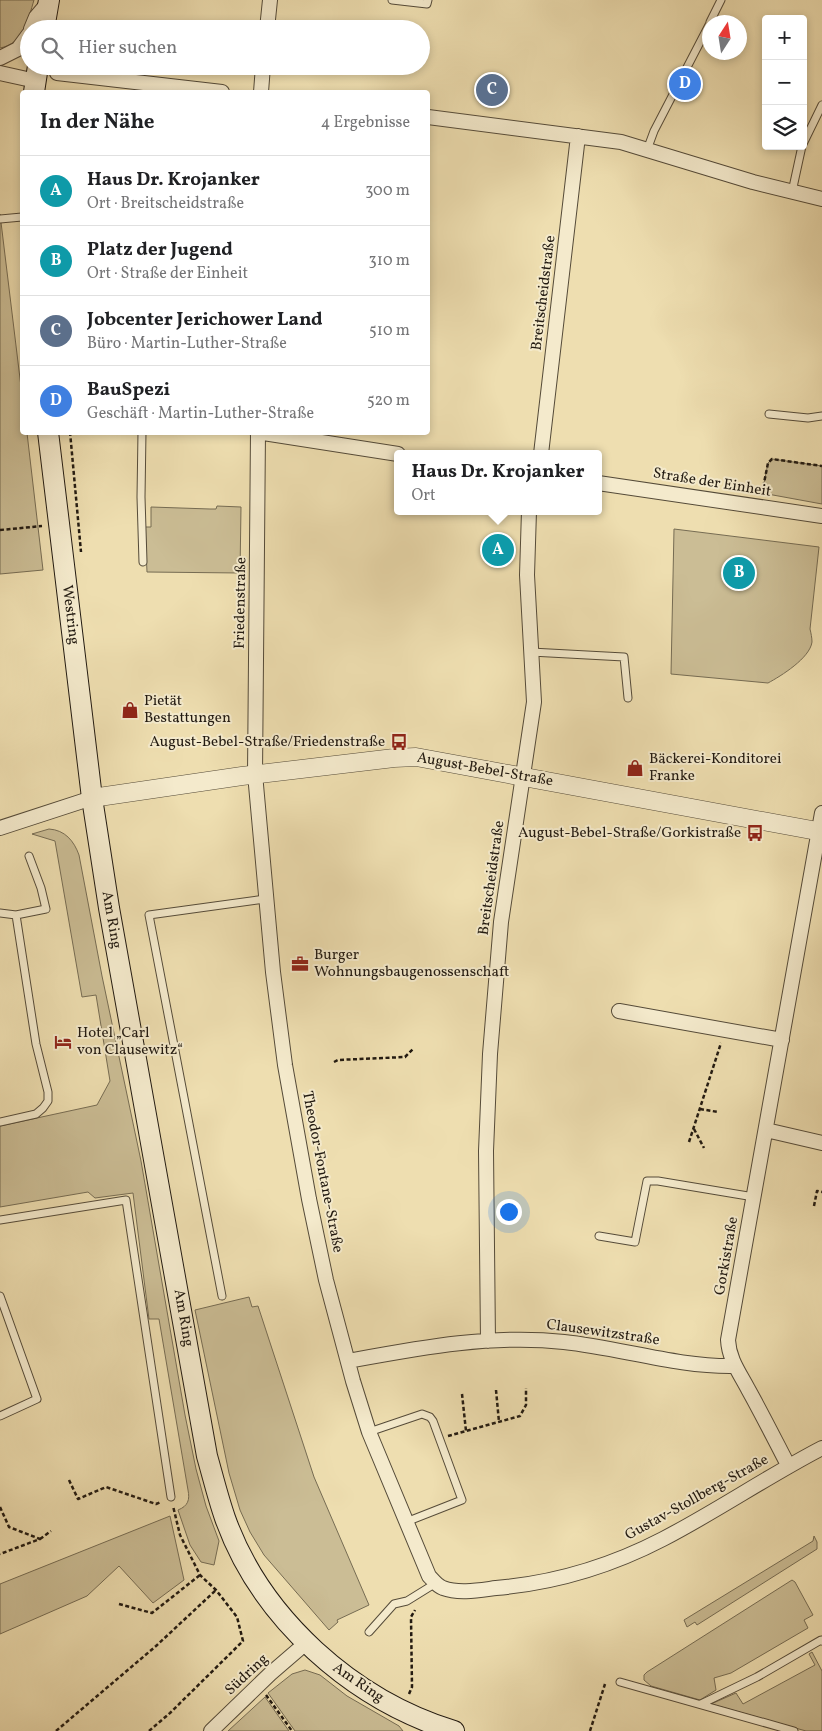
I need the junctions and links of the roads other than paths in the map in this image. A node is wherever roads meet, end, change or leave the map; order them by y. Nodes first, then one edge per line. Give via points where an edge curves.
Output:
1 (270, 0) edge
2 (392, 0) edge
3 (428, 0) edge
4 (721, 0) edge
5 (49, 1) edge
6 (714, 15) edge
7 (35, 20) edge
8 (46, 20) edge
9 (268, 20) edge
10 (702, 38) edge
11 (20, 46) edge
12 (0, 58) edge
13 (0, 73) edge
14 (74, 75) edge
15 (263, 75) edge
16 (36, 80) edge
17 (205, 90) edge
18 (261, 90) edge
19 (822, 105) edge
20 (430, 117) edge
21 (578, 136) junction
22 (807, 137) edge
23 (647, 150) junction
24 (802, 150) edge
25 (792, 192) junction
26 (822, 199) edge
27 (20, 217) edge
28 (0, 219) edge
29 (769, 414) dead end
30 (822, 416) edge
31 (48, 435) edge
32 (142, 435) edge
33 (258, 435) edge
34 (271, 435) edge
35 (541, 450) edge
36 (394, 453) edge
37 (602, 484) edge
38 (529, 515) edge
39 (822, 516) edge
40 (143, 562) dead end
41 (531, 652) junction
42 (628, 698) dead end
43 (255, 774) junction
44 (522, 776) junction
45 (92, 798) junction
46 (822, 813) edge
47 (0, 828) edge
48 (821, 832) edge
49 (29, 856) dead end
50 (265, 899) junction
51 (0, 913) edge
52 (16, 915) junction
53 (620, 1011) dead end
54 (782, 1040) junction
55 (0, 1122) edge
56 (766, 1130) junction
57 (822, 1143) edge
58 (754, 1197) junction
59 (0, 1220) edge
60 (599, 1236) dead end
61 (0, 1296) edge
62 (222, 1296) dead end
63 (488, 1341) junction
64 (348, 1361) junction
65 (734, 1366) junction
66 (0, 1416) edge
67 (369, 1432) junction
68 (822, 1448) edge
69 (788, 1466) junction
70 (171, 1497) road end
71 (406, 1522) junction
72 (436, 1584) junction
73 (369, 1632) dead end
74 (822, 1641) edge
75 (306, 1643) junction
76 (620, 1682) dead end
77 (701, 1704) junction
78 (450, 1730) edge
79 (211, 1731) edge
80 (794, 1731) edge

1 - 9 street
2 - 3 lane via 427,4
4 - 6 lane
5 - 7 street
5 - 8 main road
10 - 23 lane
11 - 12 street
13 - 16 street
14 - 17 street
15 - 18 street
19 - 22 lane
20 - 21 street
21 - 23 street via 621,142
21 - 35 street, Breitscheidstraße
23 - 25 street
24 - 25 lane
25 - 26 street
27 - 28 lane
29 - 30 lane via 808,418
31 - 45 main road, Westring
32 - 40 lane
33 - 43 street, Friedenstraße
34 - 36 street
37 - 39 street, Straße der Einheit
38 - 41 street, Breitscheidstraße via 527,575
41 - 42 lane via 624,657
41 - 44 street, Breitscheidstraße via 534,702
43 - 44 street, August-Bebel-Straße via 416,757
43 - 45 street, August-Bebel-Straße
43 - 50 street, Theodor-Fontane-Straße
44 - 48 street, August-Bebel-Straße
44 - 63 street, Breitscheidstraße via 502,922 489,1064 486,1151
45 - 47 street, August-Bebel-Straße
45 - 75 main road, Am Ring via 207,1456 236,1544 267,1596
46 - 48 street, Gorkistraße
48 - 54 street, Gorkistraße
49 - 52 lane via 46,909
50 - 62 lane via 149,915
50 - 64 street, Theodor-Fontane-Straße via 277,1011 293,1112 326,1280
51 - 52 lane
52 - 55 lane via 48,1101 36,1114
53 - 54 street
54 - 56 street, Gorkistraße
56 - 57 street
56 - 58 street, Gorkistraße
58 - 60 lane via 647,1181 635,1242
58 - 65 street, Gorkistraße via 728,1340
59 - 70 lane via 126,1200
61 - 66 lane via 37,1399
63 - 64 street, Clausewitzstraße
63 - 65 street, Clausewitzstraße via 564,1342 712,1367
64 - 67 street, Theodor-Fontane-Straße
65 - 69 street, Gorkistraße
67 - 71 street, Theodor-Fontane-Straße
67 - 71 lane via 422,1414 430,1417 462,1500
68 - 69 street, Gustav-Stollberg-Straße
69 - 72 street, Gustav-Stollberg-Straße via 664,1538 586,1571 532,1584 479,1590 456,1590
71 - 72 street, Theodor-Fontane-Straße via 429,1576
72 - 73 lane via 408,1602 394,1604
74 - 77 lane
75 - 78 main road, Am Ring via 352,1681 400,1710
75 - 79 street, Südring
76 - 77 lane
77 - 80 lane

